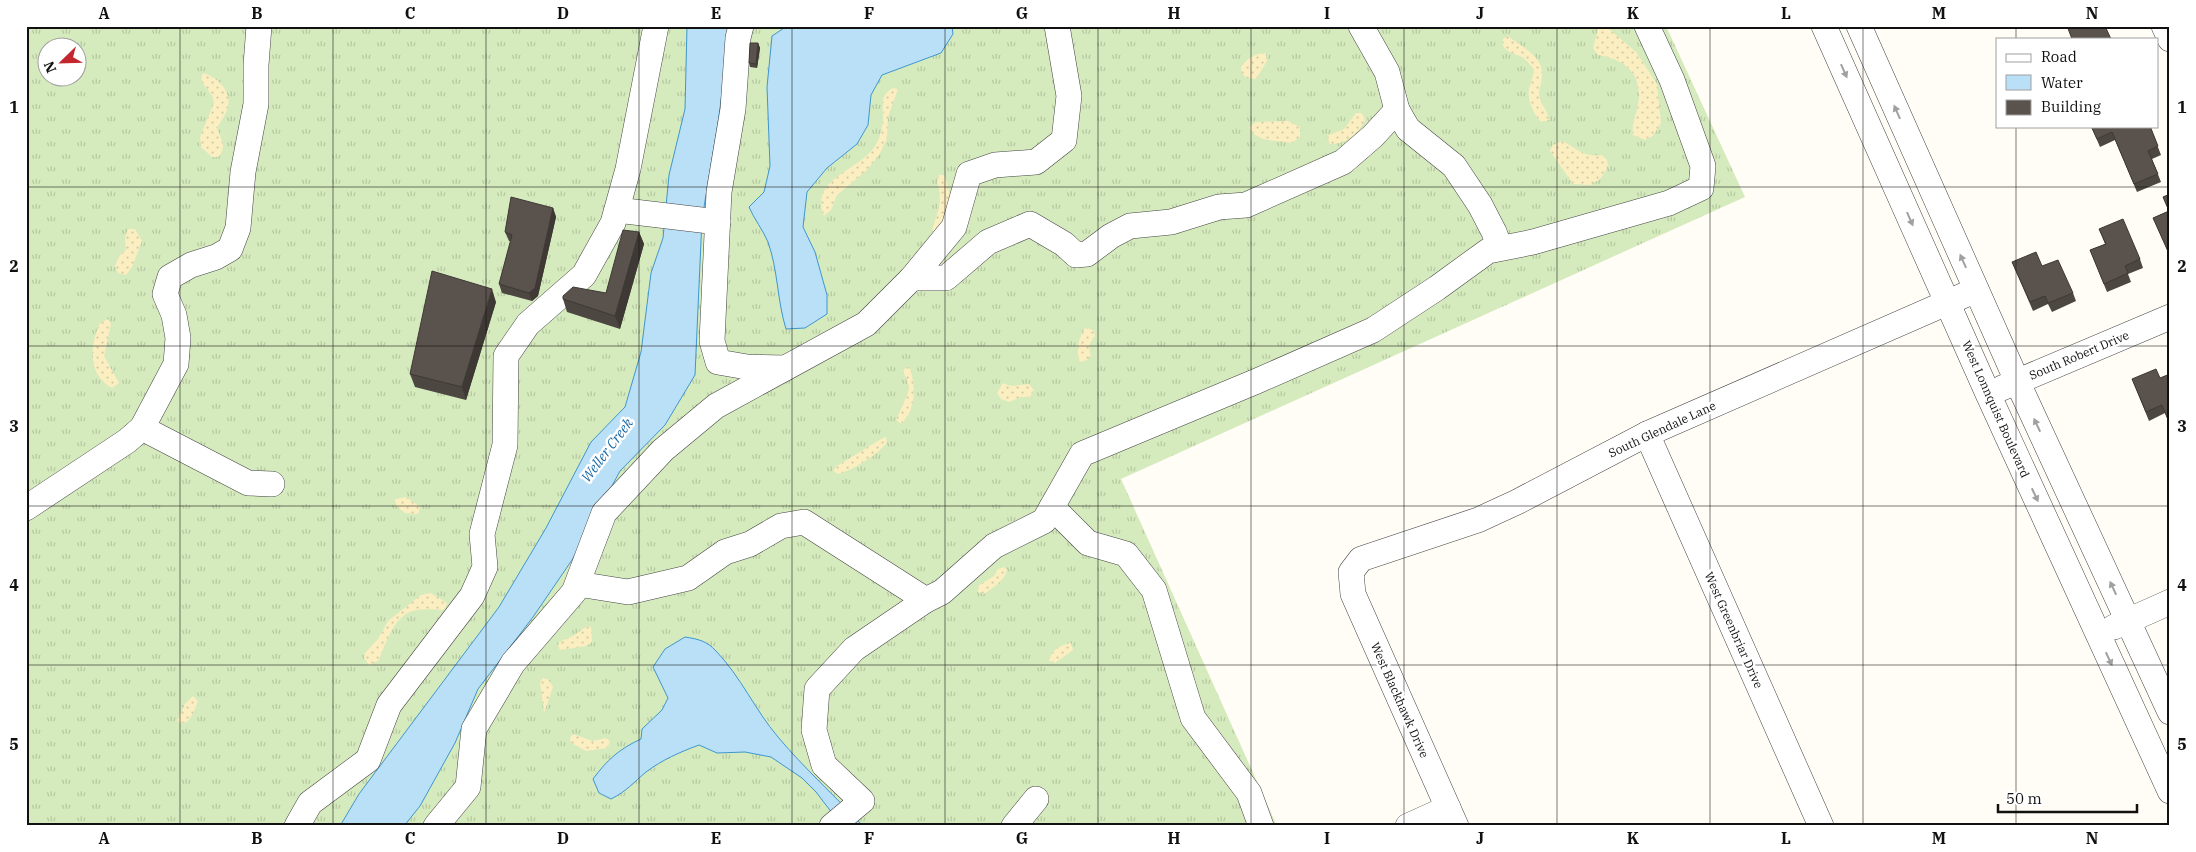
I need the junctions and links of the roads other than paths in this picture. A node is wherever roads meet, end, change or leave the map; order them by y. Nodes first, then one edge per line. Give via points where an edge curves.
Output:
1 (260, 26) edge
2 (656, 26) edge
3 (741, 26) edge
4 (1057, 26) edge
5 (1361, 26) edge
6 (1647, 26) edge
7 (1824, 26) edge
8 (1859, 26) edge
9 (2164, 26) edge
10 (2170, 39) edge
11 (1397, 110) junction
12 (619, 200) junction
13 (710, 222) junction
14 (1500, 248) junction
15 (912, 278) junction
16 (1976, 290) junction
17 (1948, 302) junction
18 (2170, 317) edge
19 (788, 368) junction
20 (2017, 381) junction
21 (1988, 394) junction
22 (142, 428) junction
23 (1646, 434) junction
24 (272, 484) dead end
25 (1052, 507) junction
26 (26, 508) edge
27 (1351, 572) joint
28 (578, 584) junction
29 (926, 600) junction
30 (2170, 602) edge
31 (2128, 620) junction
32 (2098, 634) junction
33 (2170, 712) edge
34 (2170, 791) edge
35 (1036, 799) dead end
36 (1452, 817) edge
37 (841, 818) edge
38 (297, 826) edge
39 (436, 826) edge
40 (1014, 826) edge
41 (1261, 826) edge
42 (1408, 826) edge
43 (1821, 826) edge

1 - 22 street via 256,104 243,172 238,228 230,249 170,277 166,294 178,338 176,364
2 - 12 street
3 - 13 street via 733,109 719,192
4 - 15 street via 1069,96 1064,140 1036,162 995,165 969,174 954,226
5 - 11 street via 1387,72
6 - 14 street via 1672,80 1704,166 1701,188 1669,204 1533,242
7 -> 17 street, West Lonnquist Boulevard
16 -> 8 street
9 - 10 street
11 - 14 street via 1408,129 1454,166 1480,205
11 - 15 street via 1343,162 1246,205 1219,207 1171,222 1130,226 1087,254 1076,255 1030,224 988,242 946,278
12 - 13 street via 646,213
12 - 38 street via 613,223 584,275 528,324 506,356 505,445 482,534 485,567 472,596 389,705 368,760 310,803
13 - 19 street via 712,341 718,362 747,367
14 - 25 street via 1488,251 1373,330 1082,454
15 - 19 street via 866,324
16 - 17 street, South Glendale Lane
16 - 20 street
17 - 21 street, West Lonnquist Boulevard
17 - 23 street, South Glendale Lane
18 - 20 street, South Robert Drive
19 - 28 street via 716,406 663,450 604,512
20 - 21 street, South Robert Drive
31 -> 20 street
21 -> 32 street, West Lonnquist Boulevard
22 - 24 street via 248,483
22 - 26 street
23 - 27 street, South Glendale Lane via 1478,520 1361,559
23 - 43 street, West Greenbriar Drive
25 - 29 street via 1044,521 994,546 942,592
25 - 41 street via 1088,543 1126,554 1154,590 1193,718 1249,793
27 - 36 street, West Blackhawk Drive via 1353,594
28 - 29 street via 628,592 688,578 725,552 750,544 781,526 804,522
28 - 39 street via 513,663 474,729 468,787
29 - 37 street via 854,650 817,689 814,730 824,765 862,801
30 - 31 street
31 - 32 street
31 - 33 street
32 -> 34 street, West Lonnquist Boulevard
35 - 40 street
36 - 42 street

